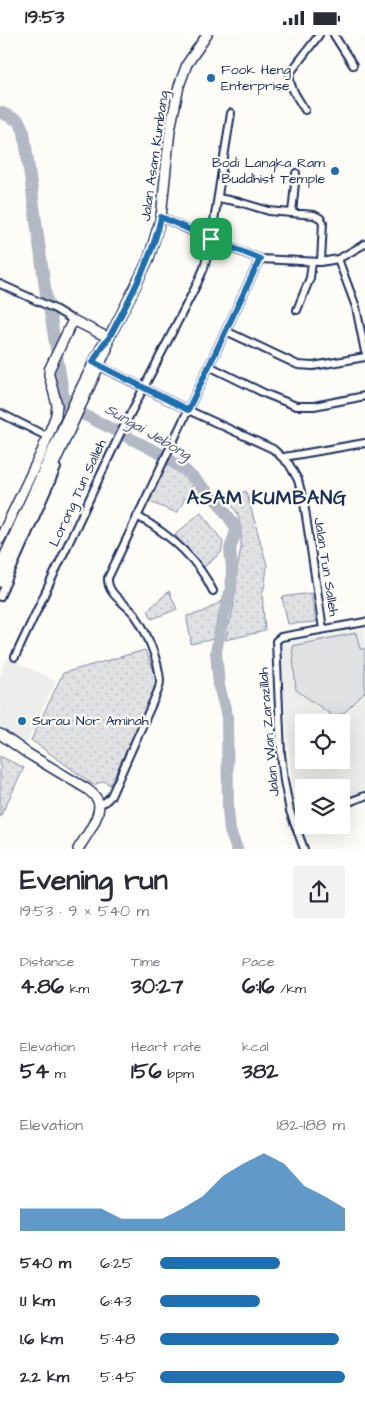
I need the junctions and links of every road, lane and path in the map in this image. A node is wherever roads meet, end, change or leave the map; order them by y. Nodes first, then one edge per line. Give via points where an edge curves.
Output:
1 (207, 35) edge
2 (319, 35) edge
3 (334, 35) edge
4 (353, 65) dead end
5 (305, 110) dead end
6 (231, 113) dead end
7 (296, 173) dead end
8 (218, 198) junction
9 (292, 213) junction
10 (161, 217) junction
11 (211, 239) junction
12 (365, 244) edge
13 (260, 259) junction
14 (338, 259) junction
15 (312, 262) junction
16 (321, 262) junction
17 (0, 284) edge
18 (297, 310) dead end
19 (73, 320) junction
20 (226, 331) junction
21 (109, 338) junction
22 (365, 352) edge
23 (365, 357) edge
24 (96, 364) junction
25 (209, 366) junction
26 (144, 387) junction
27 (365, 396) edge
28 (188, 410) junction
29 (0, 413) edge
30 (71, 421) junction
31 (48, 437) junction
32 (365, 443) edge
33 (55, 452) junction
34 (284, 457) junction
35 (137, 516) junction
36 (0, 539) edge
37 (0, 566) edge
38 (0, 582) edge
39 (213, 591) dead end
40 (0, 597) edge
41 (365, 622) edge
42 (323, 629) junction
43 (15, 657) dead end
44 (0, 734) edge
45 (365, 796) edge
46 (350, 802) edge
47 (99, 804) junction
48 (294, 823) joint
49 (78, 849) edge
50 (304, 849) edge

1 - 10 main road, Jalan Asam Kumbang via 187,64 179,86 170,130
2 - 5 street via 290,73 292,88
3 - 4 street
6 - 8 street, Lorong Tun Salleh
7 - 9 street
8 - 9 street via 269,211
8 - 11 street, Lorong Tun Salleh
9 - 16 street via 320,217 323,222
10 - 11 street
10 - 21 main road, Jalan Asam Kumbang via 148,259
11 - 13 street
11 - 26 street, Lorong Tun Salleh via 197,284
12 - 14 street
13 - 15 street
13 - 20 street
14 - 16 street
14 - 22 street via 356,307
15 - 16 street
15 - 18 street via 310,277
17 - 19 street
19 - 21 main road
19 - 31 main road via 50,365 49,375 57,410
20 - 23 street via 298,365 313,366
20 - 25 street
21 - 24 main road, Jalan Asam Kumbang via 102,346
24 - 26 street, Jalan Tun Salleh
24 - 30 main road, Jalan Asam Kumbang
25 - 27 street via 296,406 314,406
25 - 28 street
26 - 28 street, Jalan Tun Salleh
26 - 43 street, Lorong Tun Salleh
28 - 34 street, Jalan Tun Salleh
28 - 35 street
29 - 31 street
30 - 33 main road, Jalan Asam Kumbang
30 - 40 street, Jalan Asam Kumbang via 71,434 61,459
31 - 36 main road
32 - 34 street
33 - 37 main road, Jalan Asam Kumbang
33 - 38 main road, Jalan Asam Kumbang
34 - 42 street, Jalan Tun Salleh via 298,480 304,503
35 - 39 street via 183,549 202,571
35 - 47 street via 108,582 110,590 144,630 160,680 111,796
41 - 42 street
42 - 48 street, Jalan Wan Zarazillah via 281,637 276,641 282,763 287,801
44 - 47 main road via 88,789
45 - 46 street
47 - 49 main road via 96,819
48 - 50 street, Jalan Wan Zarazillah

